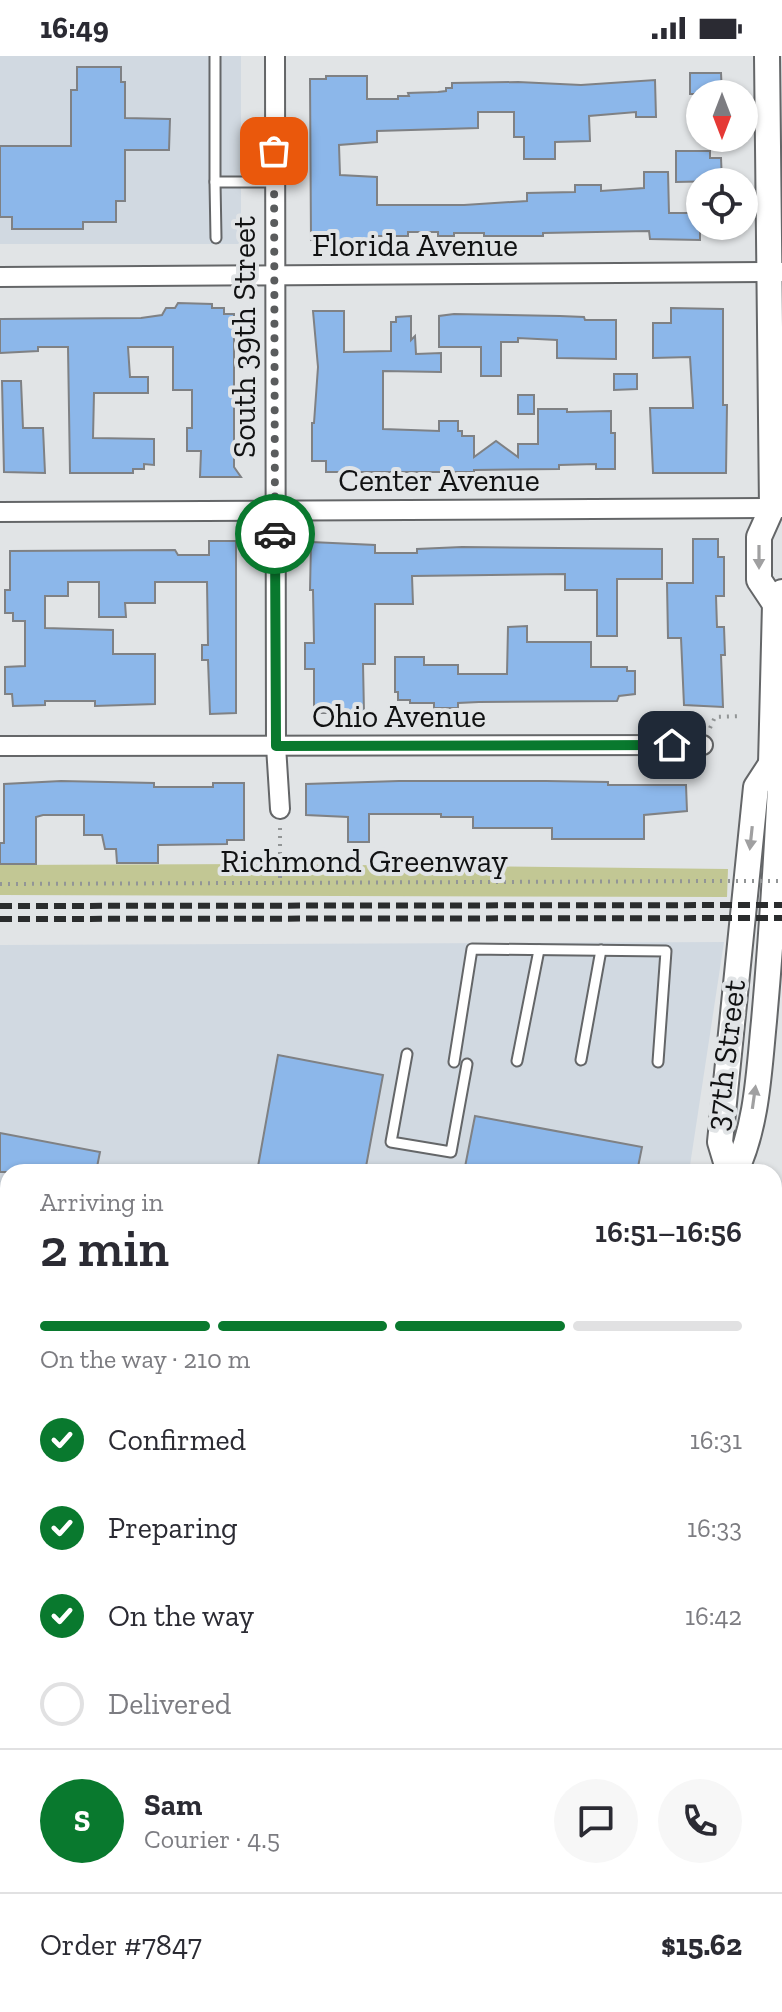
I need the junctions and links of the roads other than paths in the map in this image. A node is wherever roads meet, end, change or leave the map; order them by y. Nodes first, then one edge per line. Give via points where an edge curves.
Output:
1 (215, 56) edge
2 (275, 56) edge
3 (767, 56) edge
4 (215, 182) junction
5 (274, 182) junction
6 (216, 238) dead end
7 (775, 272) edge
8 (274, 276) junction
9 (0, 277) edge
10 (275, 511) junction
11 (0, 512) edge
12 (779, 514) edge
13 (778, 598) edge
14 (703, 745) road end
15 (0, 746) edge
16 (276, 746) junction
17 (771, 764) junction
18 (280, 809) road end
19 (539, 950) junction
20 (601, 950) junction
21 (407, 1054) dead end
22 (581, 1060) dead end
23 (517, 1061) dead end
24 (454, 1062) dead end
25 (658, 1062) dead end
26 (467, 1064) dead end
27 (729, 1164) edge
28 (737, 1164) edge

1 - 4 lane
2 - 5 street, South 39th Street
3 - 7 street
4 - 5 lane
4 - 6 lane
5 - 8 street, South 39th Street
7 - 8 street, Florida Avenue
7 - 12 street
8 - 9 street, Florida Avenue
8 - 10 street, South 39th Street
10 - 11 street, Center Avenue
10 - 12 street, Center Avenue
10 - 16 street, South 39th Street
12 -> 13 street via 759,537 759,580
13 - 17 street
14 - 16 street, Ohio Avenue
15 - 16 street, Ohio Avenue
16 - 18 street, South 39th Street
17 -> 27 street, 37th Street via 756,787 720,1142
28 -> 17 street, 37th Street via 747,1148 771,945 780,787
19 - 20 lane
19 - 23 lane
19 - 24 lane via 472,949
20 - 22 lane
20 - 25 lane via 666,951
21 - 26 lane via 391,1142 451,1152

